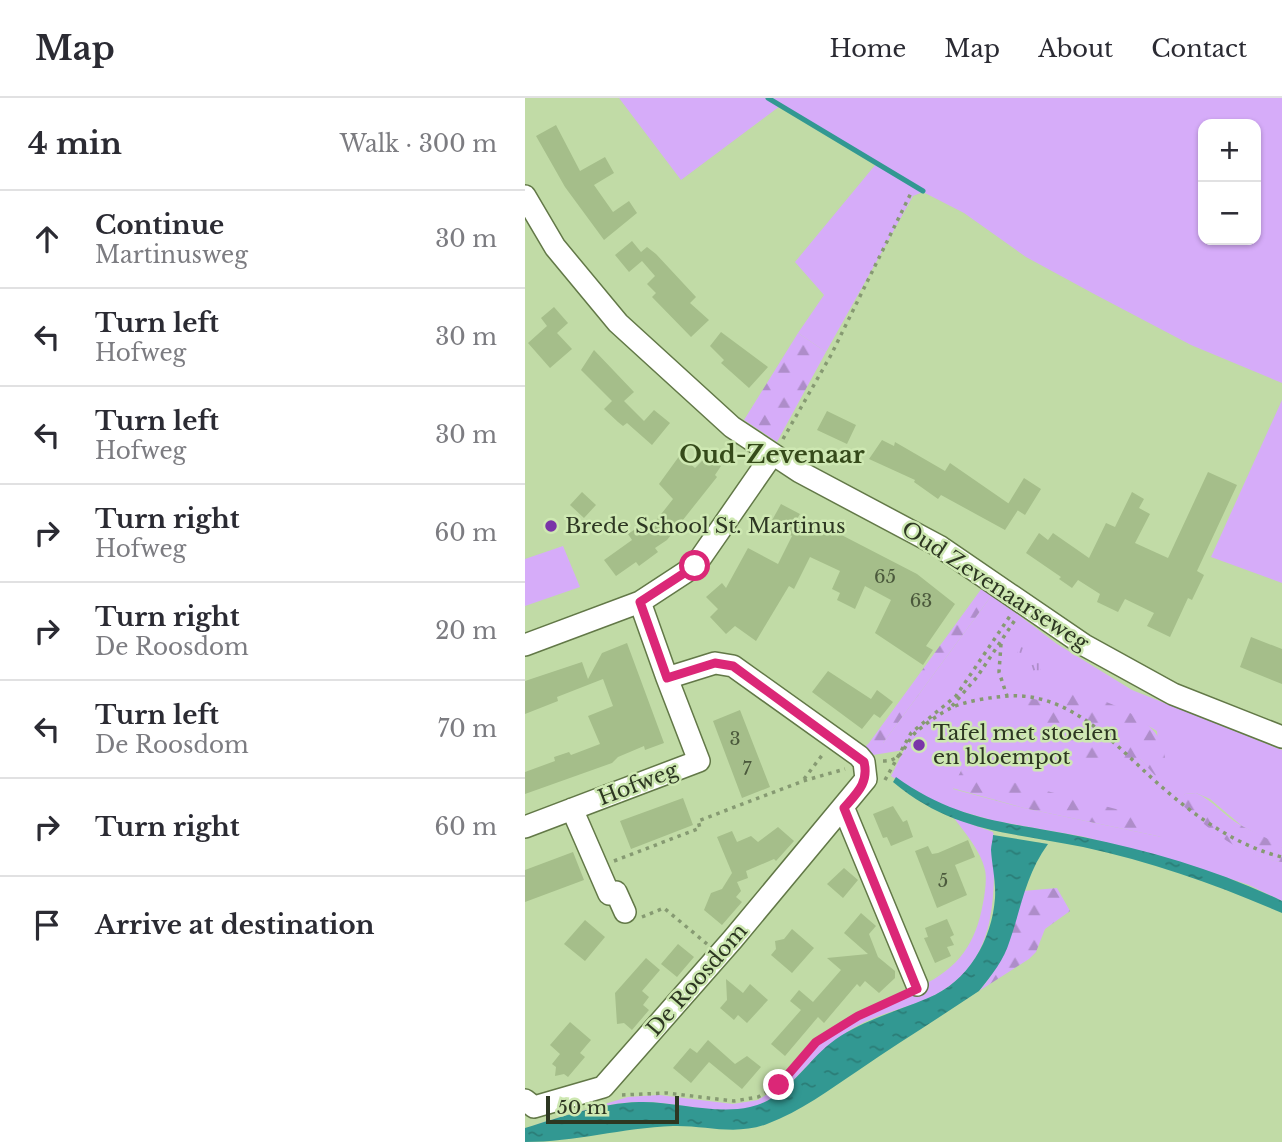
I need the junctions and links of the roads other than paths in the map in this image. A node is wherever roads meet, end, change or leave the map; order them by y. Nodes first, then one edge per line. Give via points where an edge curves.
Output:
1 (525, 197) edge
2 (772, 455) junction
3 (640, 602) junction
4 (525, 645) edge
5 (667, 678) junction
6 (1282, 737) edge
7 (844, 808) junction
8 (572, 809) junction
9 (525, 827) edge
10 (625, 912) road end
11 (917, 985) road end
12 (525, 1100) edge

1 - 2 street, Oud Zevenaarseweg via 555,247 618,323 710,409
2 - 3 street via 695,566
2 - 6 street, Oud Zevenaarseweg via 939,546 1084,645 1173,694
3 - 4 street
3 - 5 street, Hofweg
5 - 7 street, De Roosdom via 715,663 733,666 835,738 864,762 866,779
5 - 8 street, Hofweg via 699,761
7 - 11 street
7 - 12 street, De Roosdom via 603,1087 534,1107
8 - 9 street, Hofweg
8 - 10 street, Hofweg via 609,894 616,892

